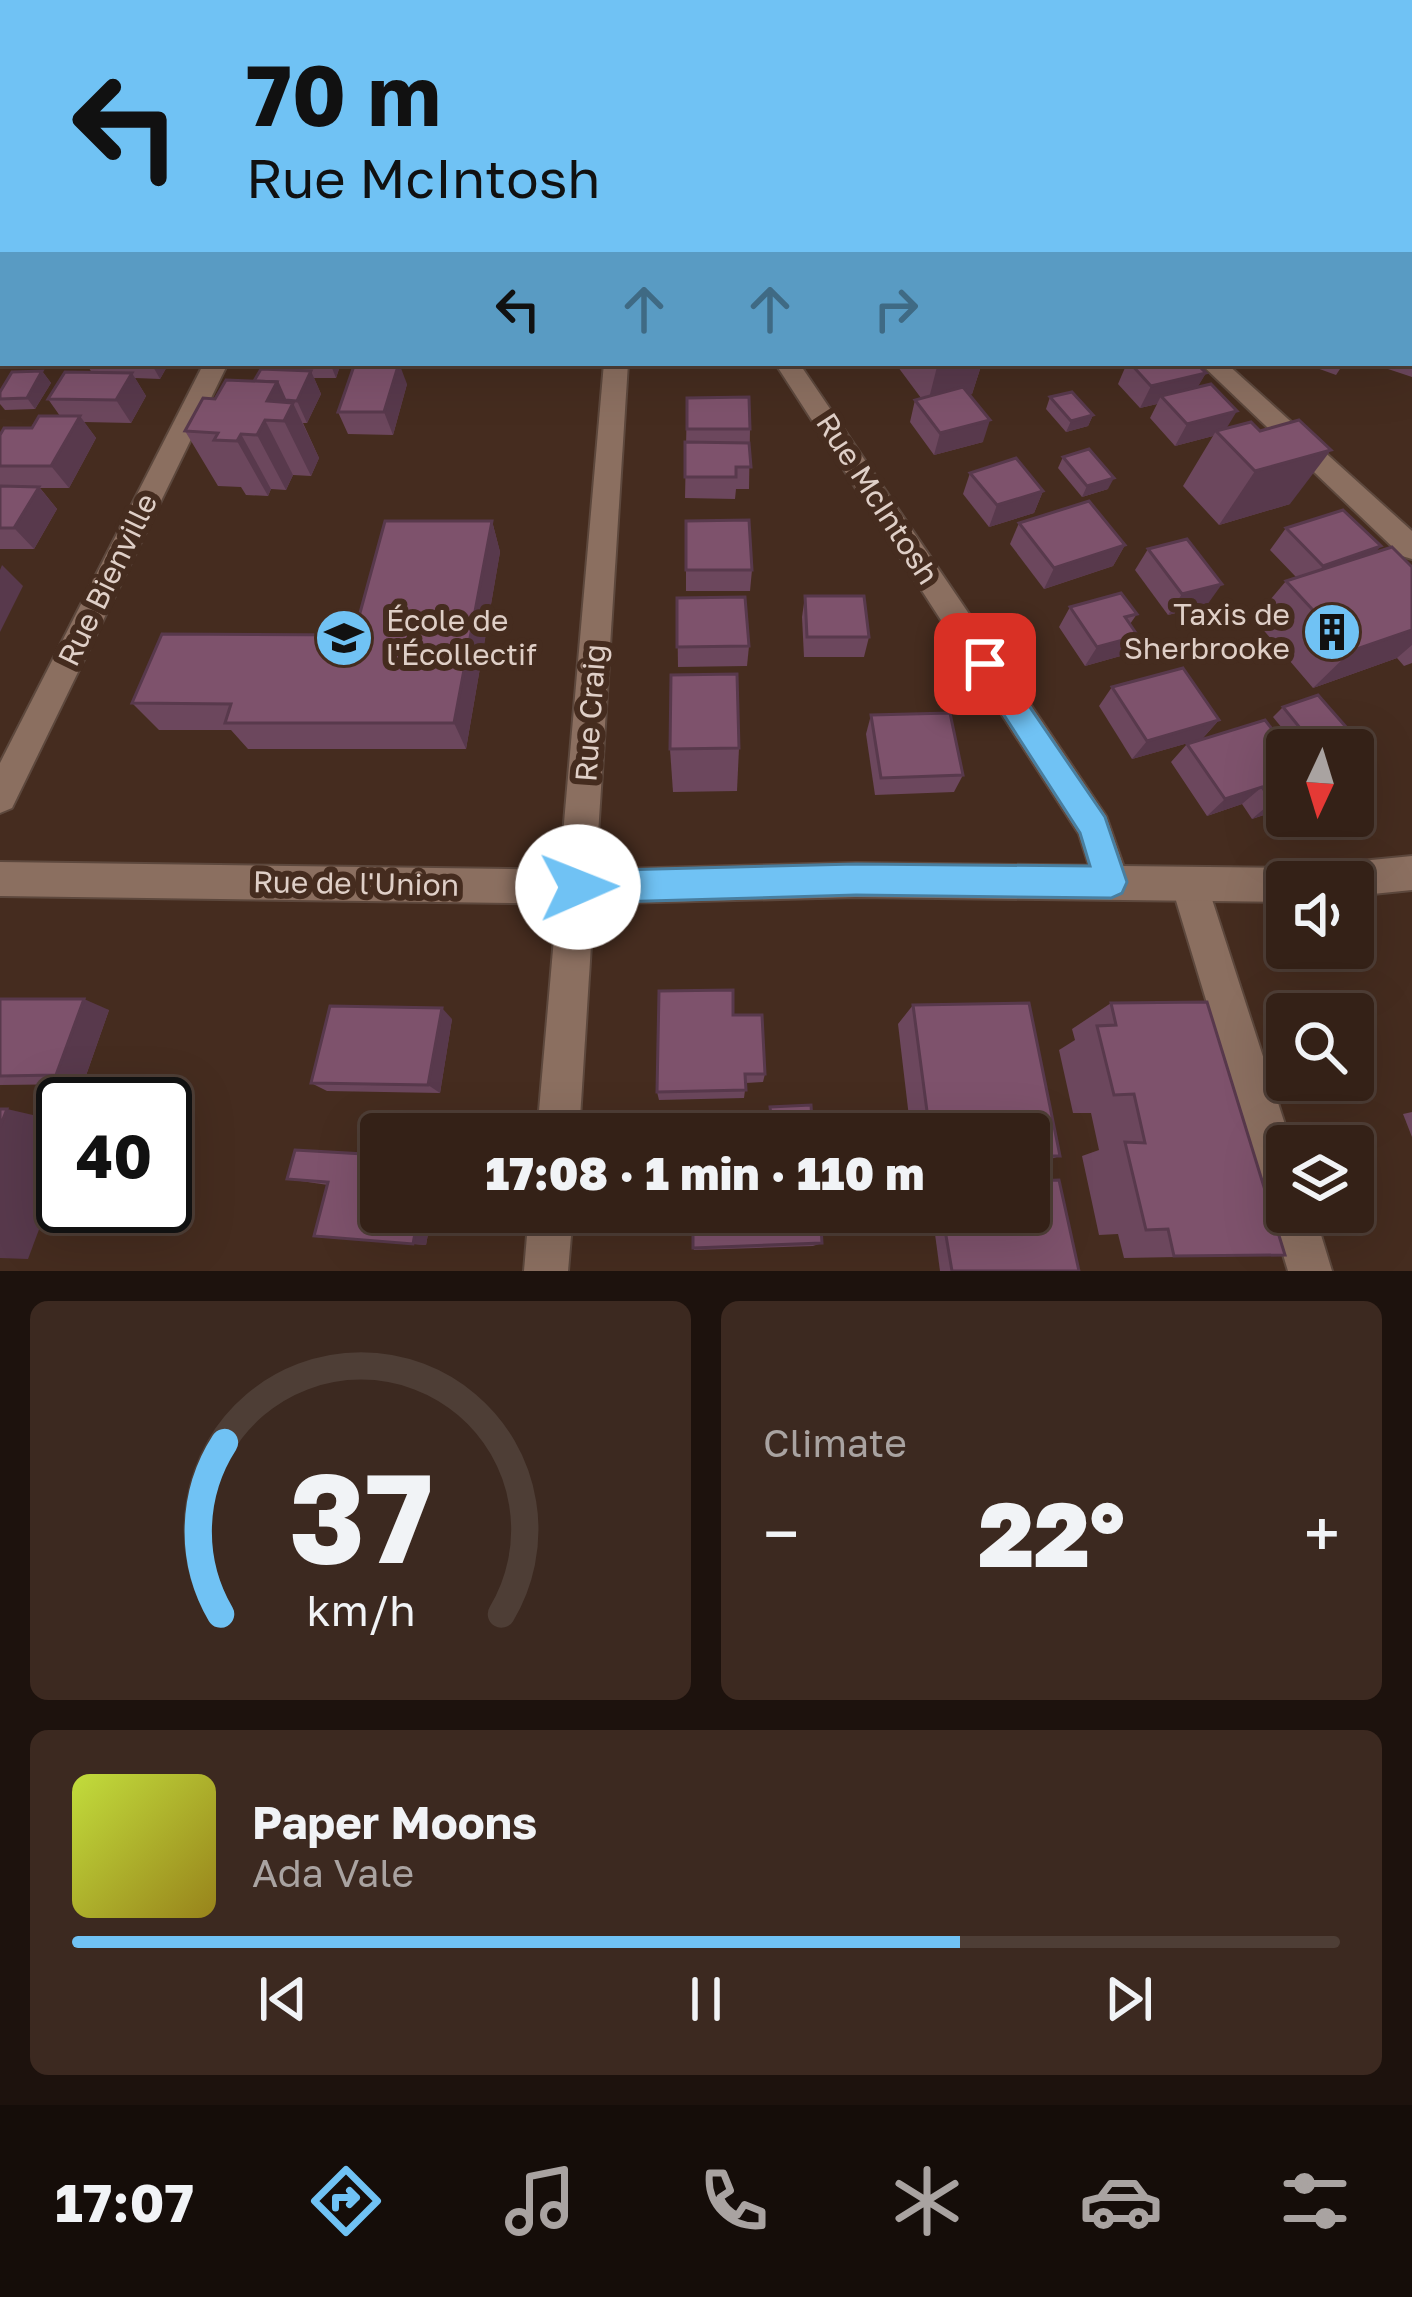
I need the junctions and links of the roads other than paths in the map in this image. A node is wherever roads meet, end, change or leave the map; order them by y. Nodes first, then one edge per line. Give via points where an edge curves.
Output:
1 (215, 366) edge
2 (616, 366) edge
3 (789, 366) edge
4 (1215, 366) edge
5 (1412, 548) edge
6 (0, 797) edge
7 (1412, 873) edge
8 (1374, 877) edge
9 (0, 879) edge
10 (1111, 882) junction
11 (1189, 884) junction
12 (1266, 885) edge
13 (578, 887) junction
14 (560, 1113) edge
15 (1266, 1130) edge
16 (549, 1233) edge
17 (1298, 1233) edge
18 (546, 1271) edge
19 (1310, 1271) edge

1 - 6 street, Rue Bienville
2 - 13 street, Rue Craig
3 - 10 street, Rue McIntosh via 1094,827
4 - 5 street
7 - 8 street
9 - 13 street, Rue de l'Union
10 - 11 street, Rue de l'Union
10 - 13 street, Rue de l'Union
11 - 12 street, Rue de l'Union
11 - 15 street
13 - 14 street, Rue Craig
16 - 18 street
17 - 19 street

